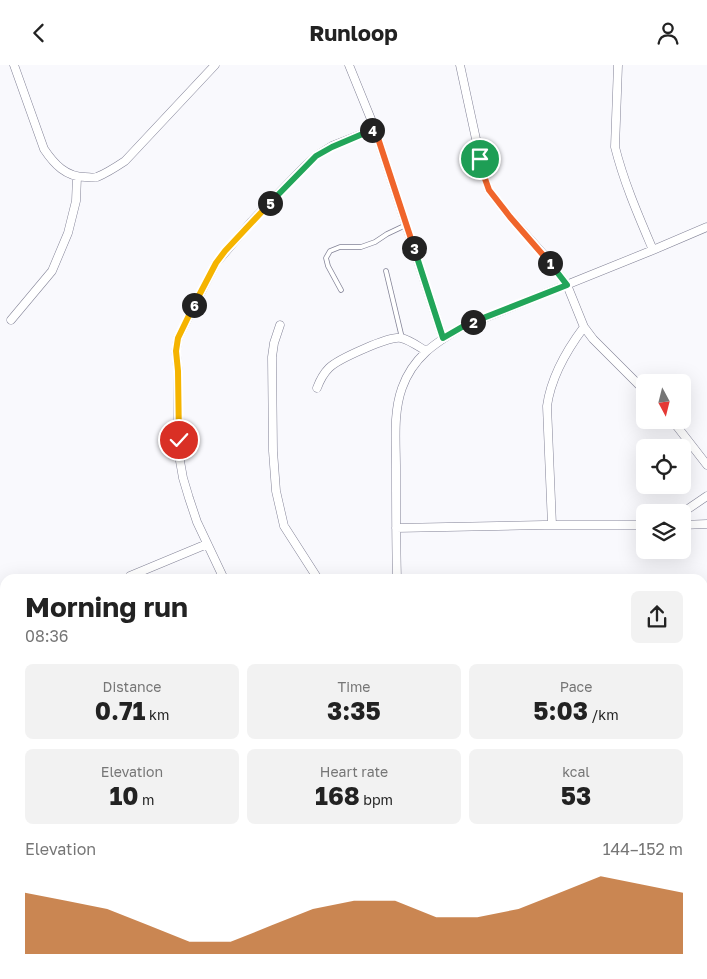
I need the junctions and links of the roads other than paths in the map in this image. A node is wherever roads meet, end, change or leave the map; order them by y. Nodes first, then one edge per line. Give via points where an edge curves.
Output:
1 (14, 65) edge
2 (215, 65) edge
3 (350, 65) edge
4 (460, 65) edge
5 (618, 65) edge
6 (375, 129) junction
7 (77, 177) junction
8 (406, 225) junction
9 (707, 227) edge
10 (653, 250) junction
11 (386, 271) dead end
12 (567, 285) junction
13 (341, 290) dead end
14 (11, 320) dead end
15 (280, 325) dead end
16 (584, 327) junction
17 (402, 338) junction
18 (443, 338) junction
19 (426, 351) junction
20 (636, 382) edge
21 (317, 388) dead end
22 (679, 429) edge
23 (707, 465) edge
24 (707, 496) edge
25 (691, 507) edge
26 (552, 525) junction
27 (636, 525) edge
28 (691, 525) edge
29 (707, 525) edge
30 (396, 528) junction
31 (207, 544) junction
32 (135, 574) edge
33 (222, 574) edge
34 (315, 574) edge
35 (397, 574) edge

1 - 7 street via 44,149 61,170
2 - 7 street via 125,161 95,177
3 - 6 street
4 - 12 street via 489,190
5 - 10 street via 615,147
6 - 8 street
6 - 31 street via 316,156 252,221 216,263 178,338 180,461 189,498
7 - 14 street via 76,201 68,233 52,271
8 - 13 lane via 361,247 340,247 330,251 326,258 328,266
8 - 18 street
9 - 10 street
10 - 12 street
11 - 17 lane
12 - 16 street
12 - 18 street via 462,327
15 - 34 street via 272,357 276,491 284,526
16 - 20 street
16 - 26 street via 561,364 549,393
17 - 19 street
17 - 21 street via 351,354 331,366
18 - 19 street
19 - 30 street via 402,387 397,408
22 - 23 street
24 - 25 street
26 - 27 street
26 - 30 street
28 - 29 street
30 - 35 street
31 - 32 street
31 - 33 street

